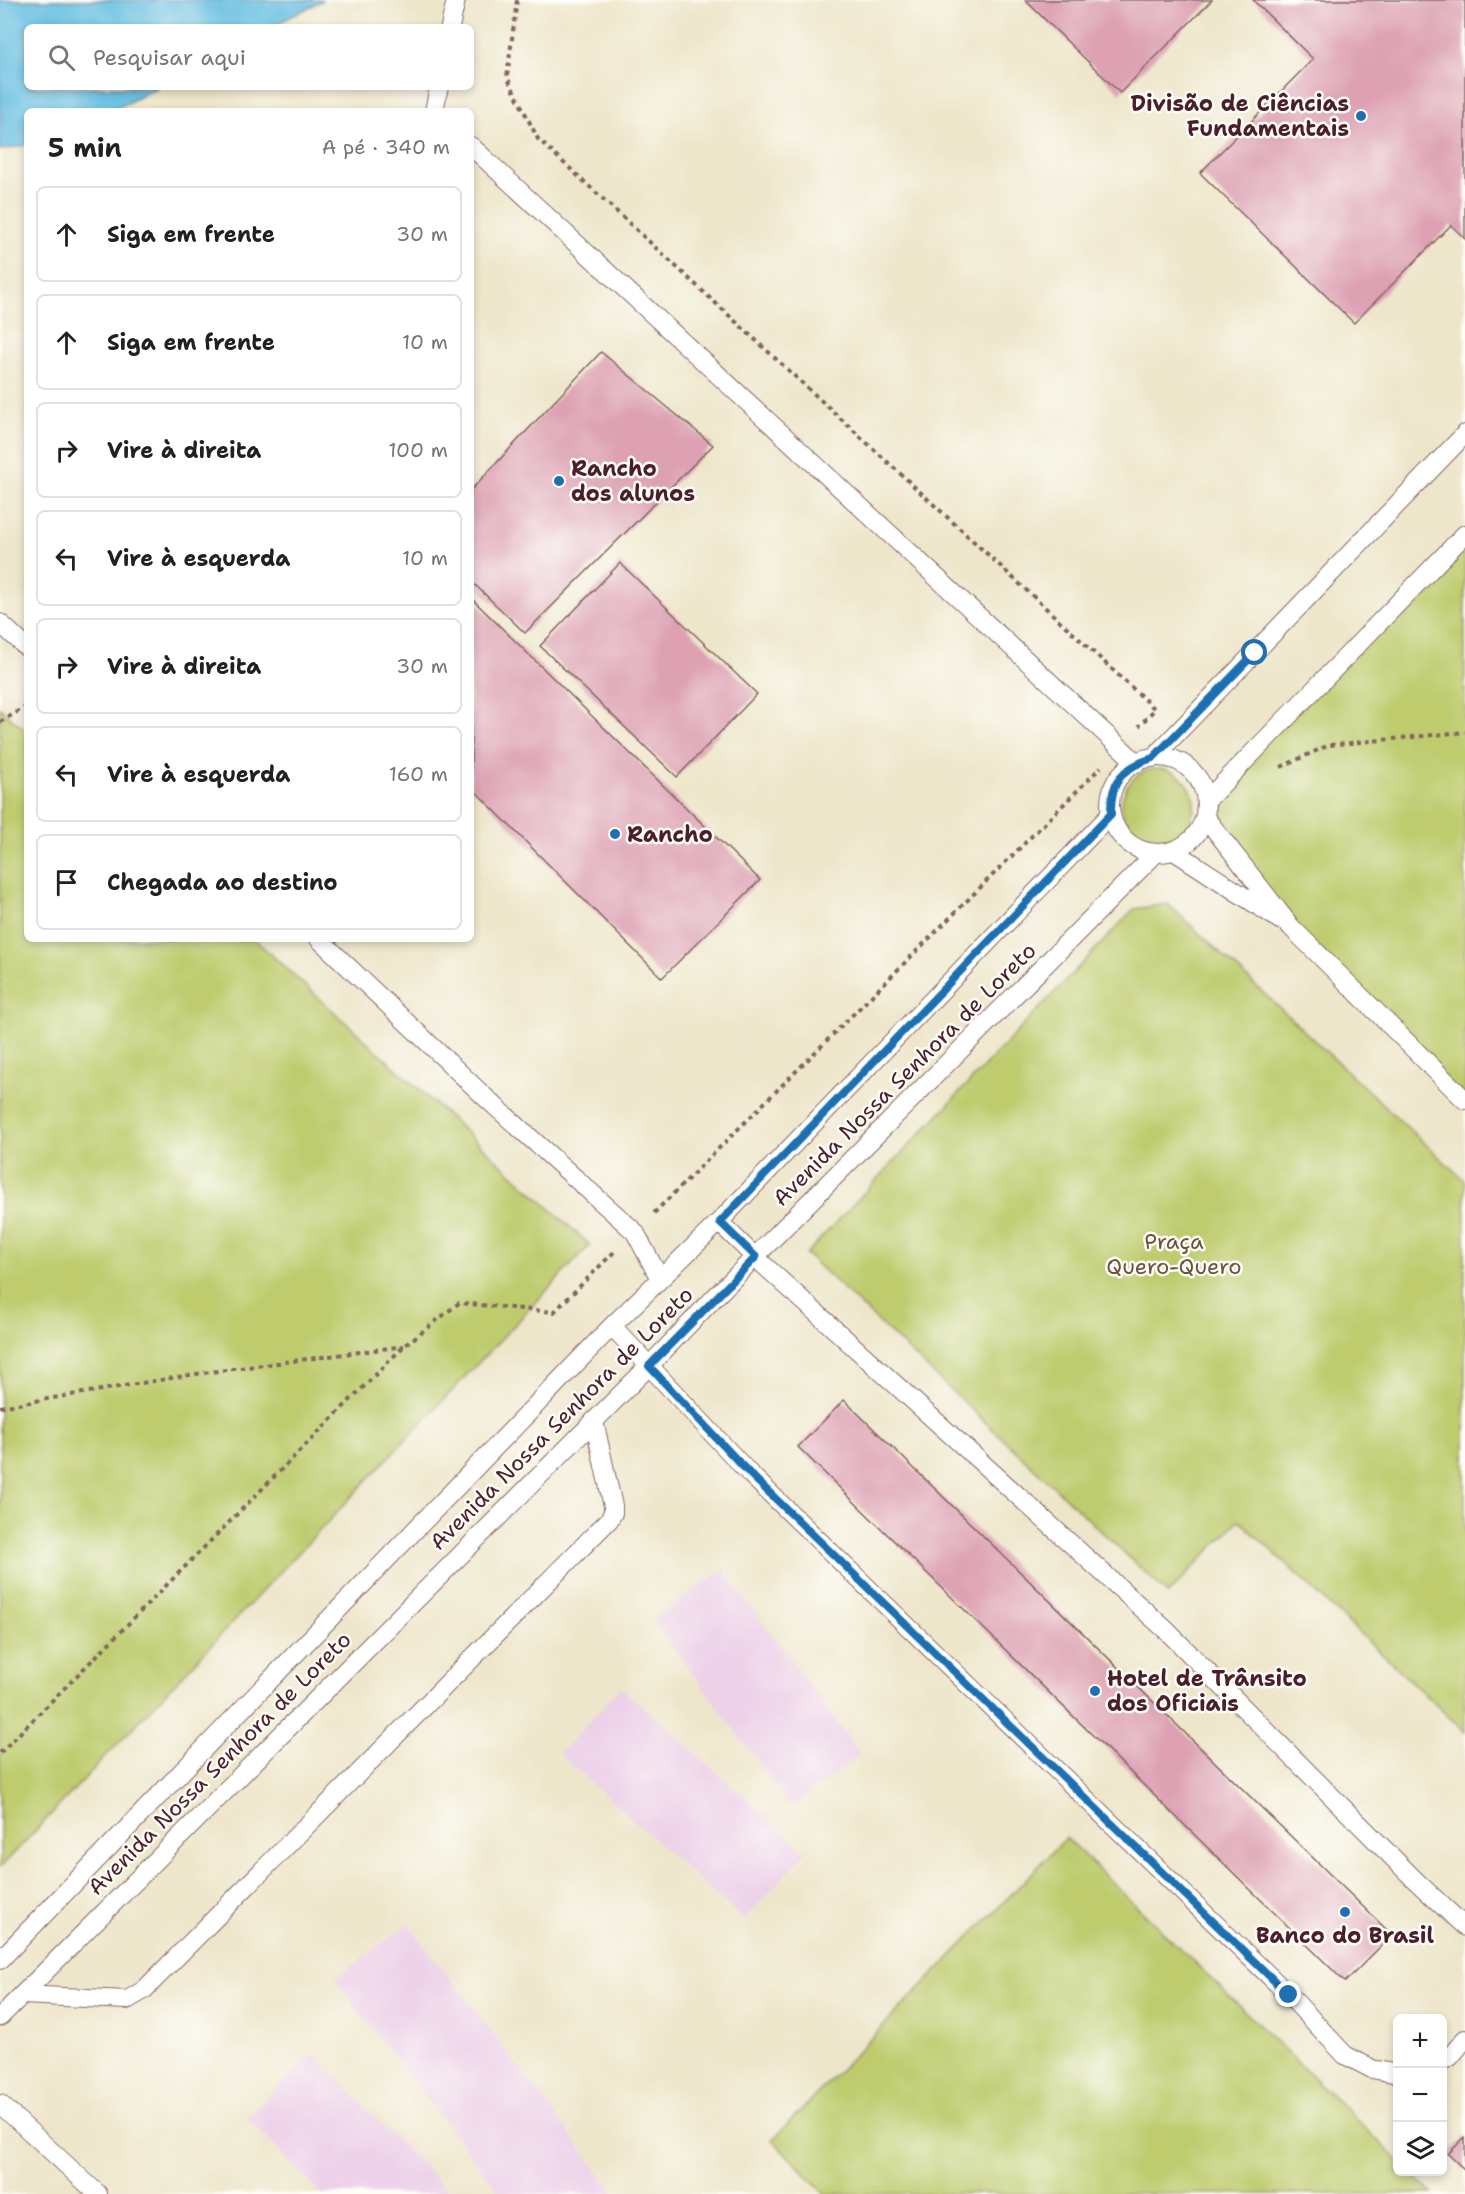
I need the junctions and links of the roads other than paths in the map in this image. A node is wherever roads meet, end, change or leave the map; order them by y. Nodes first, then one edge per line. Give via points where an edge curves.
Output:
1 (456, 0) edge
2 (451, 24) edge
3 (438, 90) edge
4 (435, 108) edge
5 (474, 149) edge
6 (1465, 435) edge
7 (1465, 534) edge
8 (0, 622) edge
9 (24, 645) edge
10 (1145, 760) junction
11 (1206, 809) junction
12 (1111, 814) junction
13 (1165, 852) junction
14 (1291, 927) junction
15 (322, 942) edge
16 (1465, 1100) edge
17 (720, 1222) junction
18 (756, 1257) junction
19 (660, 1279) junction
20 (612, 1326) junction
21 (649, 1366) junction
22 (594, 1421) junction
23 (1465, 1927) edge
24 (0, 1960) edge
25 (22, 1995) junction
26 (0, 2017) edge
27 (1465, 2039) edge
28 (1447, 2059) edge
29 (1393, 2073) edge
30 (0, 2104) edge
31 (98, 2194) edge

1 - 2 lane
3 - 4 lane
5 - 10 lane via 1120,748
6 - 10 lane
7 - 11 lane
8 - 9 lane
10 - 11 lane via 1168,758 1183,764 1203,786
10 - 12 lane via 1124,771 1110,799
11 - 13 lane via 1199,832 1188,843
11 - 14 lane
12 - 13 lane via 1126,841 1140,849
12 - 17 lane, Avenida Nossa Senhora de Loreto
13 - 14 lane
13 - 18 lane, Avenida Nossa Senhora de Loreto
14 - 16 lane
15 - 19 lane via 634,1232
17 - 18 lane
17 - 19 lane, Avenida Nossa Senhora de Loreto
18 - 21 lane, Avenida Nossa Senhora de Loreto
18 - 23 lane via 1167,1631
19 - 20 lane, Avenida Nossa Senhora de Loreto
20 - 21 lane
20 - 24 lane, Avenida Nossa Senhora de Loreto
21 - 22 lane, Avenida Nossa Senhora de Loreto
21 - 29 lane via 750,1474 1289,1995 1345,2055 1372,2069
22 - 25 lane, Avenida Nossa Senhora de Loreto
22 - 25 lane via 613,1506 609,1520 153,1981 127,2000
25 - 26 lane, Avenida Nossa Senhora de Loreto
27 - 28 lane
30 - 31 lane

